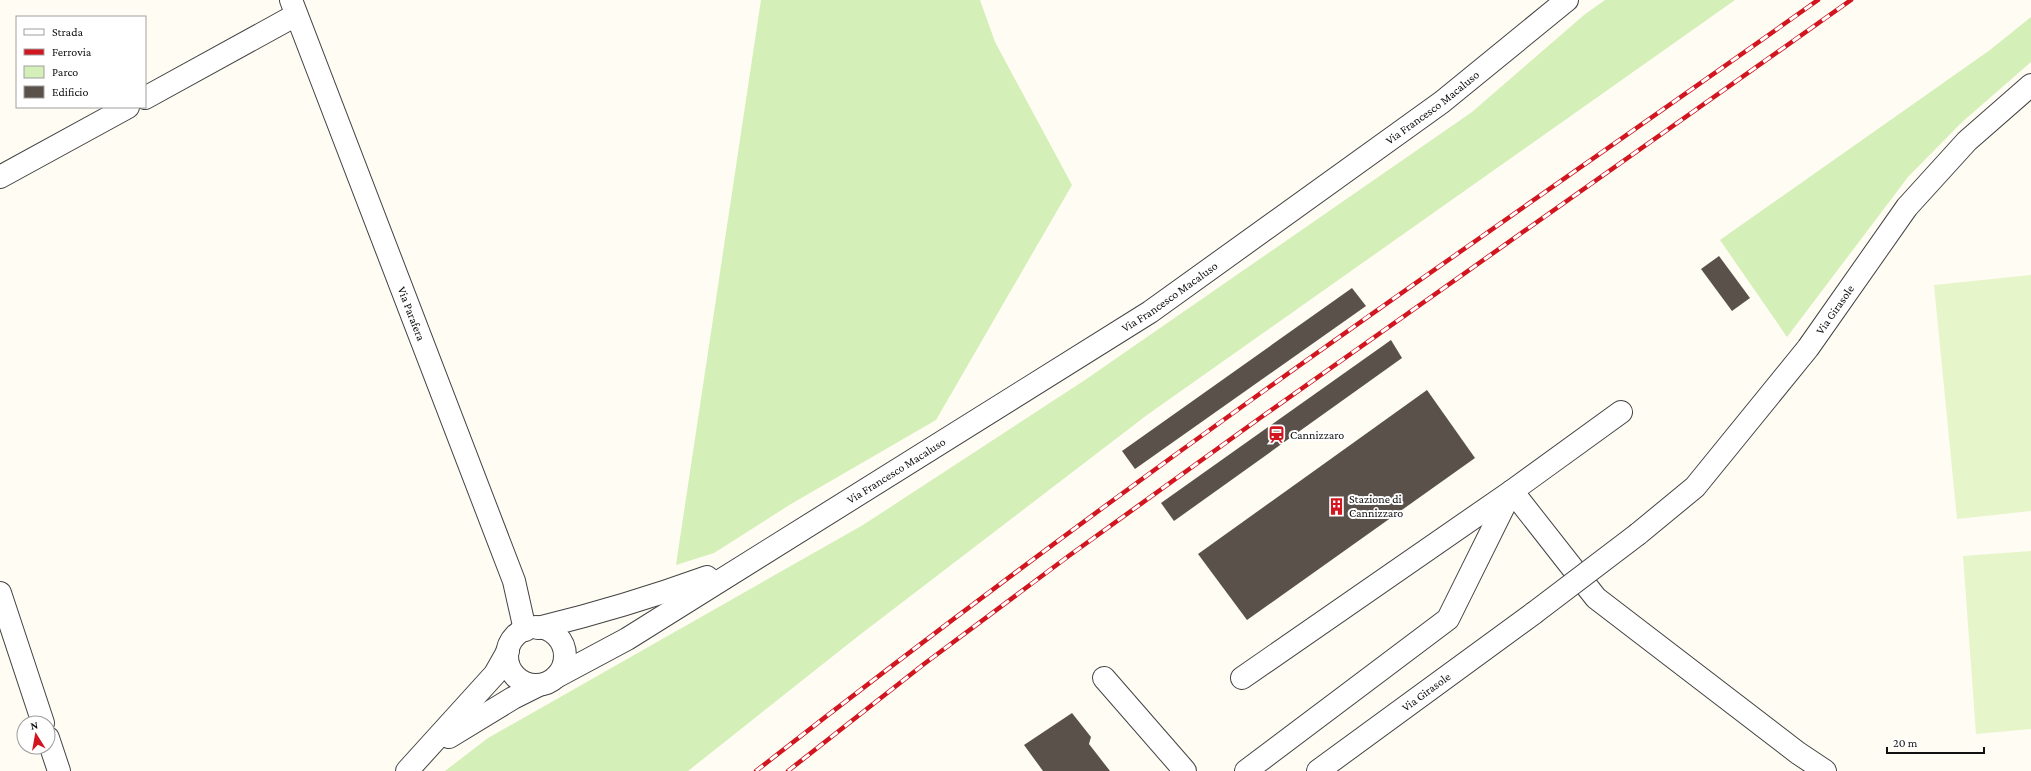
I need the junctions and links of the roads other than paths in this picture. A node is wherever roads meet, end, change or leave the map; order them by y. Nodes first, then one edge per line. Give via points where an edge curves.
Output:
1 (1567, 0) edge
2 (294, 7) edge
3 (2031, 85) edge
4 (146, 97) edge
5 (126, 108) edge
6 (0, 177) edge
7 (1621, 412) dead end
8 (1512, 491) junction
9 (750, 561) junction
10 (0, 593) edge
11 (531, 629) junction
12 (508, 651) junction
13 (1104, 678) dead end
14 (1242, 678) dead end
15 (548, 681) junction
16 (40, 715) edge
17 (54, 755) edge
18 (412, 766) edge
19 (59, 771) edge
20 (1185, 771) edge
21 (1246, 771) edge
22 (1318, 771) edge
23 (1825, 771) edge

1 - 9 street, Via Francesco Macaluso via 1442,102 1150,312
2 - 4 street
2 - 11 street, Via Parafera
3 - 22 street, Via Girasole, bridge via 1967,141 1908,207 1808,348 1695,487 1534,613
5 - 6 street
7 - 8 street
8 - 14 street
8 - 21 street via 1448,619
8 - 23 street via 1596,598
9 - 11 street via 654,596
9 - 15 street via 627,639
10 - 16 street
11 - 12 street via 514,639
11 - 15 street via 544,629 556,635 563,646 565,659 561,672
12 - 15 street via 508,664 514,676 526,683
12 - 18 street via 495,674
13 - 20 street
15 - 18 street via 513,698 451,735
17 - 19 street

